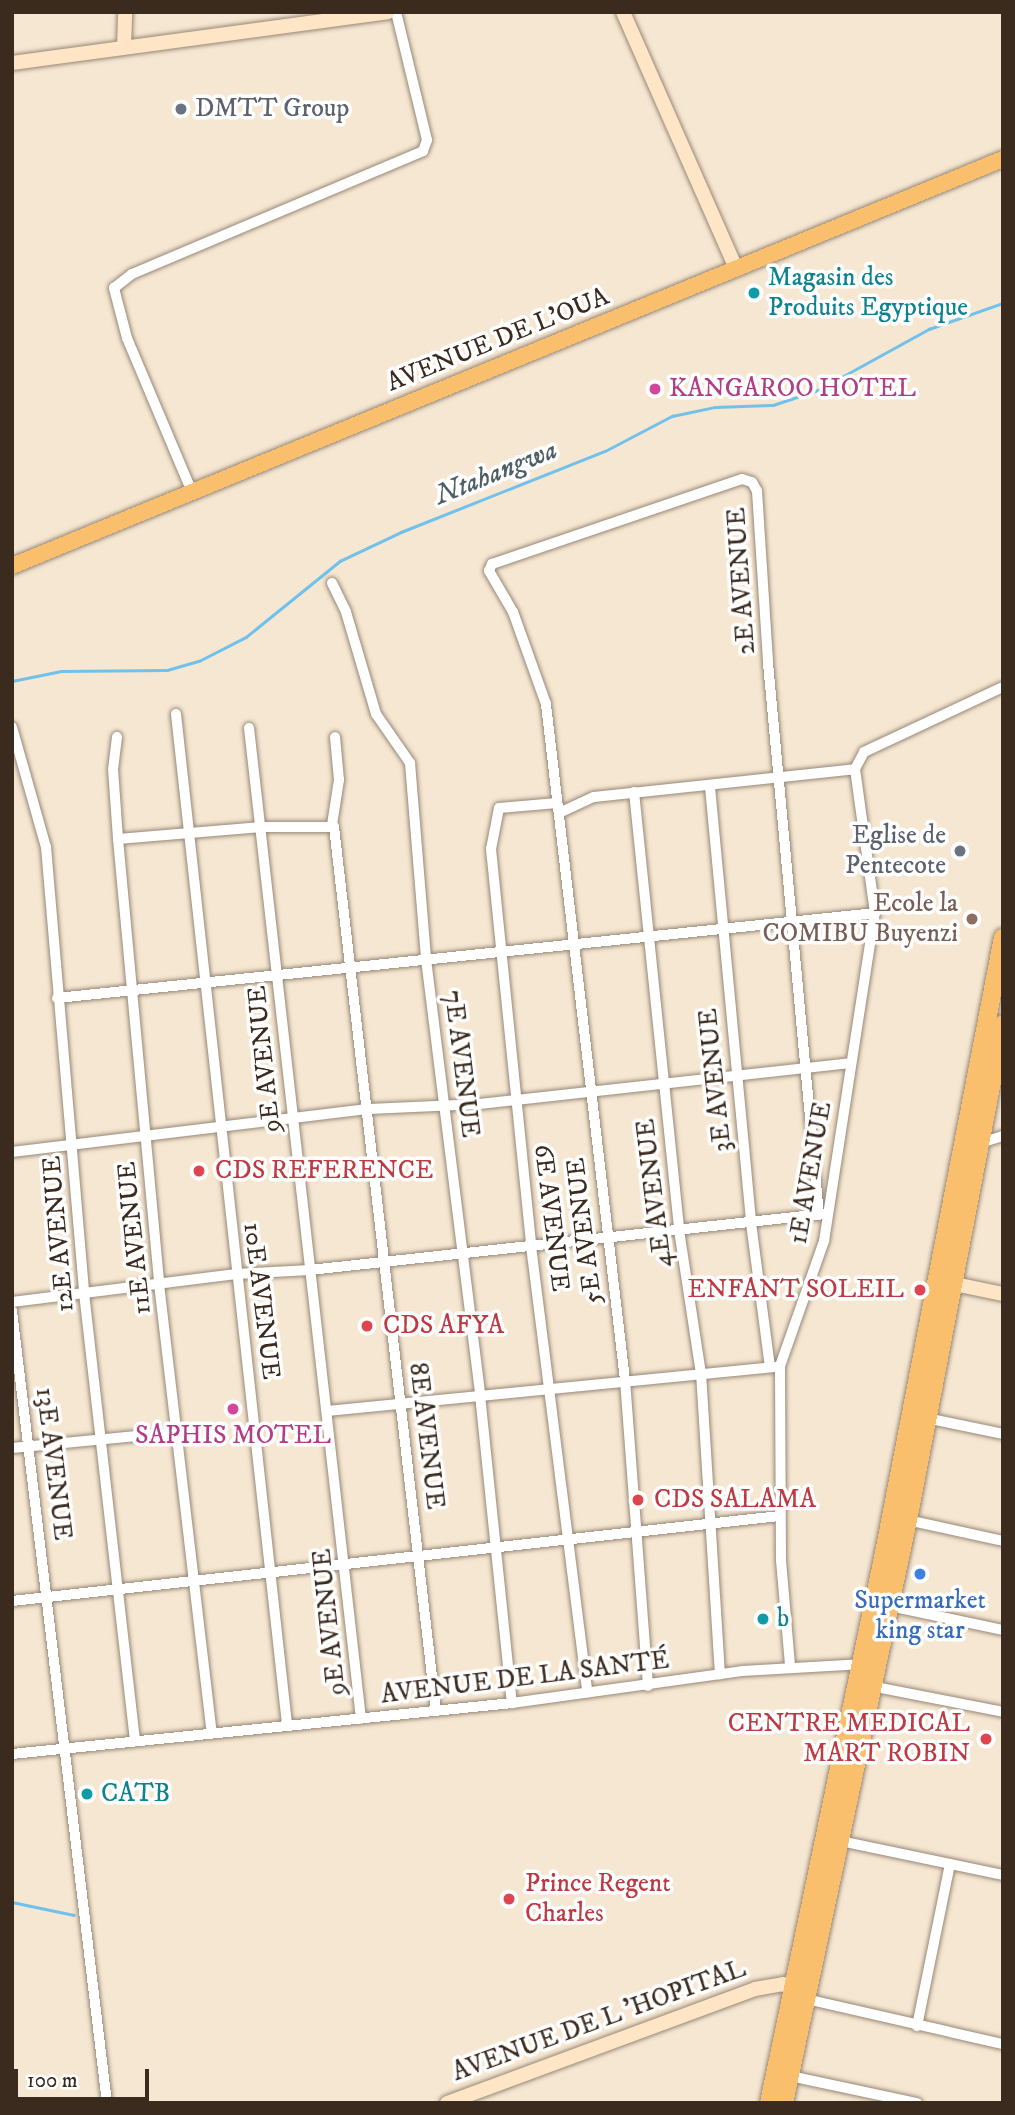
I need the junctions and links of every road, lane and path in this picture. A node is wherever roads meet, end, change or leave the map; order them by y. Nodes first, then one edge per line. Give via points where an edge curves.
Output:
1 (125, 12) edge
2 (388, 12) edge
3 (396, 12) edge
4 (623, 12) edge
5 (124, 47) junction
6 (12, 63) edge
7 (1003, 159) edge
8 (736, 268) junction
9 (192, 492) junction
10 (12, 566) edge
11 (332, 583) dead end
12 (1003, 687) edge
13 (176, 714) dead end
14 (12, 727) edge
15 (249, 728) dead end
16 (117, 737) dead end
17 (335, 737) dead end
18 (855, 769) junction
19 (780, 779) junction
20 (710, 787) junction
21 (634, 792) junction
22 (558, 808) junction
23 (261, 827) junction
24 (333, 829) junction
25 (189, 832) junction
26 (118, 839) junction
27 (876, 913) junction
28 (795, 920) junction
29 (721, 928) junction
30 (1003, 937) edge
31 (646, 938) junction
32 (573, 947) junction
33 (499, 953) junction
34 (426, 959) junction
35 (352, 966) junction
36 (278, 975) junction
37 (207, 982) junction
38 (133, 991) junction
39 (57, 998) junction
40 (1003, 1024) edge
41 (850, 1063) junction
42 (806, 1071) junction
43 (738, 1078) junction
44 (663, 1085) junction
45 (589, 1091) junction
46 (515, 1101) junction
47 (446, 1106) junction
48 (369, 1109) junction
49 (293, 1120) junction
50 (220, 1130) junction
51 (1003, 1136) edge
52 (146, 1137) junction
53 (980, 1143) junction
54 (72, 1145) junction
55 (12, 1152) edge
56 (824, 1214) junction
57 (751, 1223) junction
58 (679, 1230) junction
59 (607, 1239) junction
60 (531, 1246) junction
61 (460, 1254) junction
62 (383, 1263) junction
63 (310, 1270) junction
64 (236, 1274) junction
65 (945, 1282) junction
66 (159, 1284) junction
67 (84, 1293) junction
68 (1003, 1294) edge
69 (12, 1302) edge
70 (12, 1311) edge
71 (775, 1367) junction
72 (701, 1373) junction
73 (625, 1380) junction
74 (552, 1388) junction
75 (480, 1395) junction
76 (401, 1404) junction
77 (327, 1411) junction
78 (926, 1418) junction
79 (178, 1432) junction
80 (1003, 1434) edge
81 (100, 1441) junction
82 (30, 1447) junction
83 (12, 1448) edge
84 (780, 1516) junction
85 (889, 1516) junction
86 (908, 1520) junction
87 (708, 1524) junction
88 (634, 1534) junction
89 (566, 1539) junction
90 (1003, 1541) edge
91 (496, 1546) junction
92 (420, 1555) junction
93 (346, 1563) junction
94 (271, 1572) junction
95 (197, 1580) junction
96 (120, 1589) junction
97 (48, 1595) junction
98 (12, 1601) edge
99 (890, 1606) junction
100 (1003, 1630) edge
101 (790, 1665) junction
102 (868, 1665) junction
103 (720, 1674) junction
104 (648, 1686) junction
105 (870, 1686) junction
106 (587, 1692) junction
107 (512, 1703) junction
108 (436, 1711) junction
109 (1003, 1712) edge
110 (361, 1719) junction
111 (287, 1725) junction
112 (212, 1733) junction
113 (135, 1741) junction
114 (66, 1748) junction
115 (12, 1754) edge
116 (840, 1841) junction
117 (950, 1864) junction
118 (1003, 1875) edge
119 (800, 1994) junction
120 (917, 2026) junction
121 (1003, 2044) edge
122 (790, 2076) junction
123 (107, 2103) edge
124 (447, 2103) edge
125 (769, 2103) edge
126 (784, 2103) edge
127 (917, 2103) edge

1 - 5 street
2 - 5 street
3 - 9 street via 427,140 423,151 132,274 114,288 127,338
4 - 8 street
5 - 6 street
7 - 8 main road, AVENUE DE L'OUA
8 - 9 main road, AVENUE DE L'OUA
9 - 10 main road, AVENUE DE L'OUA
11 - 34 street, 7E AVENUE via 353,633 376,714 410,764
12 - 18 street via 864,752
13 - 25 street, 10E AVENUE
14 - 39 street, 12E AVENUE via 46,847
15 - 23 street, 9E AVENUE
16 - 26 street, 11E AVENUE via 113,769
17 - 24 street, 8E AVENUE via 339,780
18 - 19 street
18 - 27 street, 1E AVENUE
19 - 20 street
19 - 22 street, 2E AVENUE via 757,491 752,482 742,479 492,564 490,575 513,612 546,704
19 - 28 street, 2E AVENUE
20 - 21 street
20 - 29 street, 3E AVENUE
21 - 22 street
21 - 31 street, 4E AVENUE
22 - 32 street, 5E AVENUE
22 - 33 street, 6E AVENUE via 497,810 491,849
23 - 24 street
23 - 25 street
23 - 36 street, 9E AVENUE
24 - 35 street, 8E AVENUE
25 - 26 street
25 - 37 street, 10E AVENUE
26 - 38 street, 11E AVENUE
27 - 28 street
27 - 41 street, 1E AVENUE
28 - 29 street
28 - 42 street, 2E AVENUE
29 - 31 street
29 - 43 street, 3E AVENUE
30 - 65 highway
31 - 32 street
31 - 44 street, 4E AVENUE
32 - 33 street
32 - 45 street, 5E AVENUE
33 - 34 street
33 - 46 street, 6E AVENUE
34 - 35 street
34 - 47 street, 7E AVENUE
35 - 36 street
35 - 48 street, 8E AVENUE
36 - 37 street
36 - 49 street, 9E AVENUE
37 - 38 street
37 - 50 street, 10E AVENUE
38 - 39 street
38 - 52 street, 11E AVENUE
39 - 54 street, 12E AVENUE
40 - 53 highway
41 - 42 street
41 - 56 street, 1E AVENUE
42 - 43 street
42 - 56 street, 2E AVENUE
43 - 44 street
43 - 57 street, 3E AVENUE
44 - 45 street
44 - 58 street, 4E AVENUE
45 - 46 street
45 - 59 street, 5E AVENUE
46 - 47 street
46 - 60 street, 6E AVENUE
47 - 48 street
47 - 61 street, 7E AVENUE
48 - 49 street
48 - 62 street, 8E AVENUE
49 - 50 street
49 - 63 street, 9E AVENUE
50 - 52 street
50 - 64 street, 10E AVENUE
51 - 53 street
52 - 54 street
52 - 66 street, 11E AVENUE
53 - 65 highway
54 - 55 street
54 - 67 street, 12E AVENUE
56 - 57 street
56 - 71 street, 1E AVENUE via 824,1241
57 - 58 street
57 - 71 street, 3E AVENUE
58 - 59 street
58 - 72 street, 4E AVENUE
59 - 60 street
59 - 73 street, 5E AVENUE
60 - 61 street
60 - 74 street, 6E AVENUE
61 - 62 street
61 - 75 street, 7E AVENUE
62 - 63 street
62 - 76 street, 8E AVENUE
63 - 64 street
63 - 77 street, 9E AVENUE
64 - 66 street
64 - 94 street, 10E AVENUE
65 - 68 street
65 - 78 highway
65 - 85 highway
66 - 67 street
66 - 79 street, 11E AVENUE
67 - 69 street
67 - 81 street, 12E AVENUE
70 - 82 street, 13E AVENUE
71 - 72 street
71 - 84 street, 1E AVENUE
72 - 73 street
72 - 87 street, 4E AVENUE
73 - 74 street
73 - 88 street, 5E AVENUE
74 - 75 street
74 - 89 street, 6E AVENUE
75 - 76 street
75 - 91 street, 7E AVENUE
76 - 77 street
76 - 92 street, 8E AVENUE
77 - 93 street, 9E AVENUE
78 - 80 street
78 - 86 highway
79 - 81 street
79 - 95 street, 11E AVENUE
81 - 82 street
81 - 96 street, 12E AVENUE
82 - 83 street
82 - 97 street, 13E AVENUE
84 - 87 street
84 - 101 street, 1E AVENUE
85 - 86 street
85 - 102 highway
86 - 90 street
86 - 99 highway
87 - 88 street
87 - 103 street, 4E AVENUE
88 - 89 street
88 - 104 street, 5E AVENUE
89 - 91 street
89 - 106 street, 6E AVENUE
91 - 92 street
91 - 107 street, 7E AVENUE
92 - 93 street
92 - 108 street, 8E AVENUE
93 - 94 street
93 - 110 street, 9E AVENUE
94 - 95 street
94 - 111 street, 10E AVENUE
95 - 96 street
95 - 112 street, 11E AVENUE
96 - 97 street
96 - 113 street, 12E AVENUE
97 - 98 street
97 - 114 street, 13E AVENUE
99 - 100 street
99 - 102 highway
101 - 102 street, AVENUE DE LA SANTÉ
101 - 103 street, AVENUE DE LA SANTÉ
102 - 105 highway
102 - 119 highway
103 - 104 street, AVENUE DE LA SANTÉ
104 - 106 street, AVENUE DE LA SANTÉ
105 - 109 street
105 - 116 highway
106 - 107 street, AVENUE DE LA SANTÉ
107 - 108 street, AVENUE DE LA SANTÉ
108 - 110 street, AVENUE DE LA SANTÉ
110 - 111 street, AVENUE DE LA SANTÉ
111 - 112 street, AVENUE DE LA SANTÉ
112 - 113 street, AVENUE DE LA SANTÉ
113 - 114 street, AVENUE DE LA SANTÉ
114 - 115 street, AVENUE DE LA SANTÉ
114 - 123 street, 13E AVENUE
116 - 117 street
116 - 119 highway
117 - 118 street
117 - 120 street
119 - 120 street
119 - 122 highway
119 - 124 street, AVENUE DE L 'HOPITAL via 783,1984 755,1989
119 - 125 highway
120 - 121 street
122 - 126 highway
122 - 127 street

